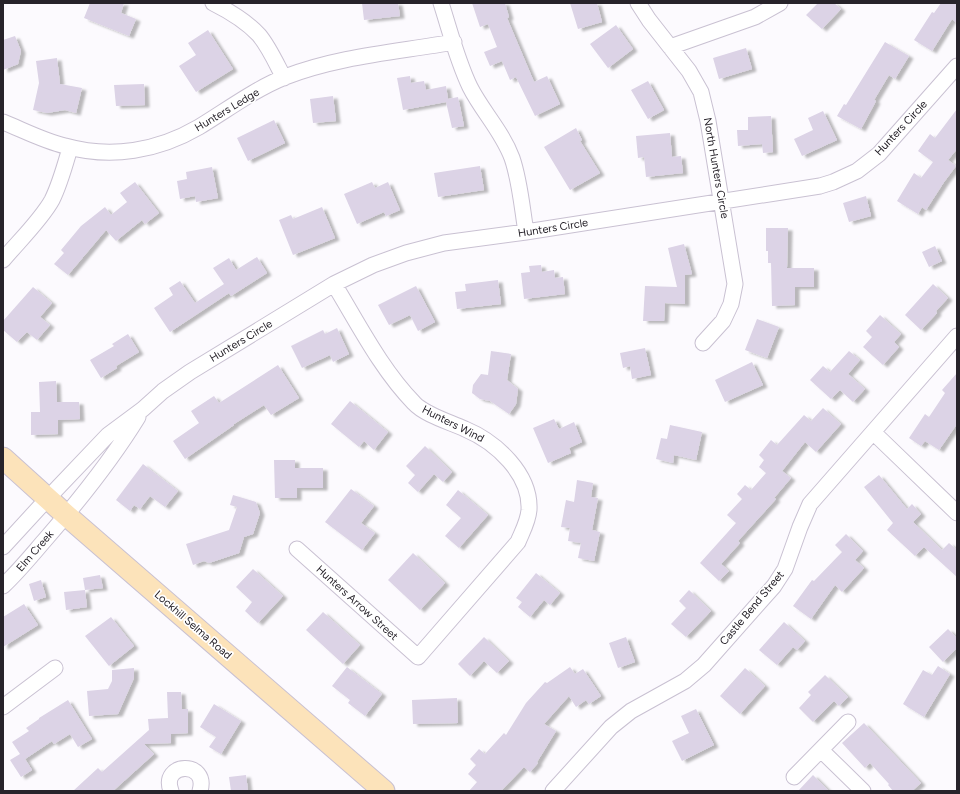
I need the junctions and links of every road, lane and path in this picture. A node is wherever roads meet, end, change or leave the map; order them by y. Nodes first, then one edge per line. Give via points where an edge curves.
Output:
1 (213, 3) edge
2 (441, 3) edge
3 (638, 3) edge
4 (780, 3) edge
5 (454, 42) junction
6 (670, 48) junction
7 (957, 66) edge
8 (284, 78) junction
9 (3, 122) edge
10 (70, 148) junction
11 (721, 202) junction
12 (526, 232) junction
13 (3, 260) edge
14 (334, 284) junction
15 (957, 336) edge
16 (703, 343) dead end
17 (143, 409) junction
18 (873, 432) junction
19 (3, 458) edge
20 (48, 498) junction
21 (957, 513) edge
22 (66, 515) junction
23 (3, 547) edge
24 (297, 549) dead end
25 (3, 586) edge
26 (418, 657) joint
27 (55, 668) dead end
28 (3, 707) edge
29 (848, 722) dead end
30 (821, 750) junction
31 (794, 777) dead end
32 (171, 791) edge
33 (200, 791) edge
34 (384, 791) edge
35 (553, 791) edge
36 (863, 791) edge

1 - 8 street via 241,19 259,35
2 - 5 street
3 - 6 street, North Hunters Circle
4 - 6 street via 755,17
5 - 8 street, Hunters Ledge via 333,62
5 - 12 street via 470,87 501,135 512,158
6 - 11 street, North Hunters Circle via 689,71 701,92
7 - 11 street, Hunters Circle via 888,145 857,171 820,186
8 - 10 street, Hunters Ledge via 183,136 166,142 138,150 114,152
9 - 10 street, Hunters Ledge
10 - 13 street via 51,201
11 - 12 street, Hunters Circle
11 - 16 street, North Hunters Circle via 735,284 732,304 723,321
12 - 14 street, Hunters Circle via 444,243 406,253 373,265
14 - 17 street, Hunters Circle via 190,372
14 - 26 street, Hunters Wind via 381,362 415,405 488,442 507,458 526,487 528,521 518,542
15 - 18 street, Castle Bend Street
17 - 20 street, Hunters Circle via 108,435
17 - 22 street, Hunters Circle via 123,441
18 - 21 street
18 - 35 street, Castle Bend Street via 810,504 785,569 774,586 709,659 685,681 631,711 611,726
19 - 20 main road, Lockhill Selma Road
20 - 22 main road, Lockhill Selma Road
20 - 23 street
22 - 25 street, Elm Creek
22 - 34 main road, Lockhill Selma Road
24 - 26 street, Hunters Arrow Street
27 - 28 street
29 - 30 street
30 - 31 street
30 - 36 street
32 - 33 street via 171,777 180,769 187,768 193,770 201,779

